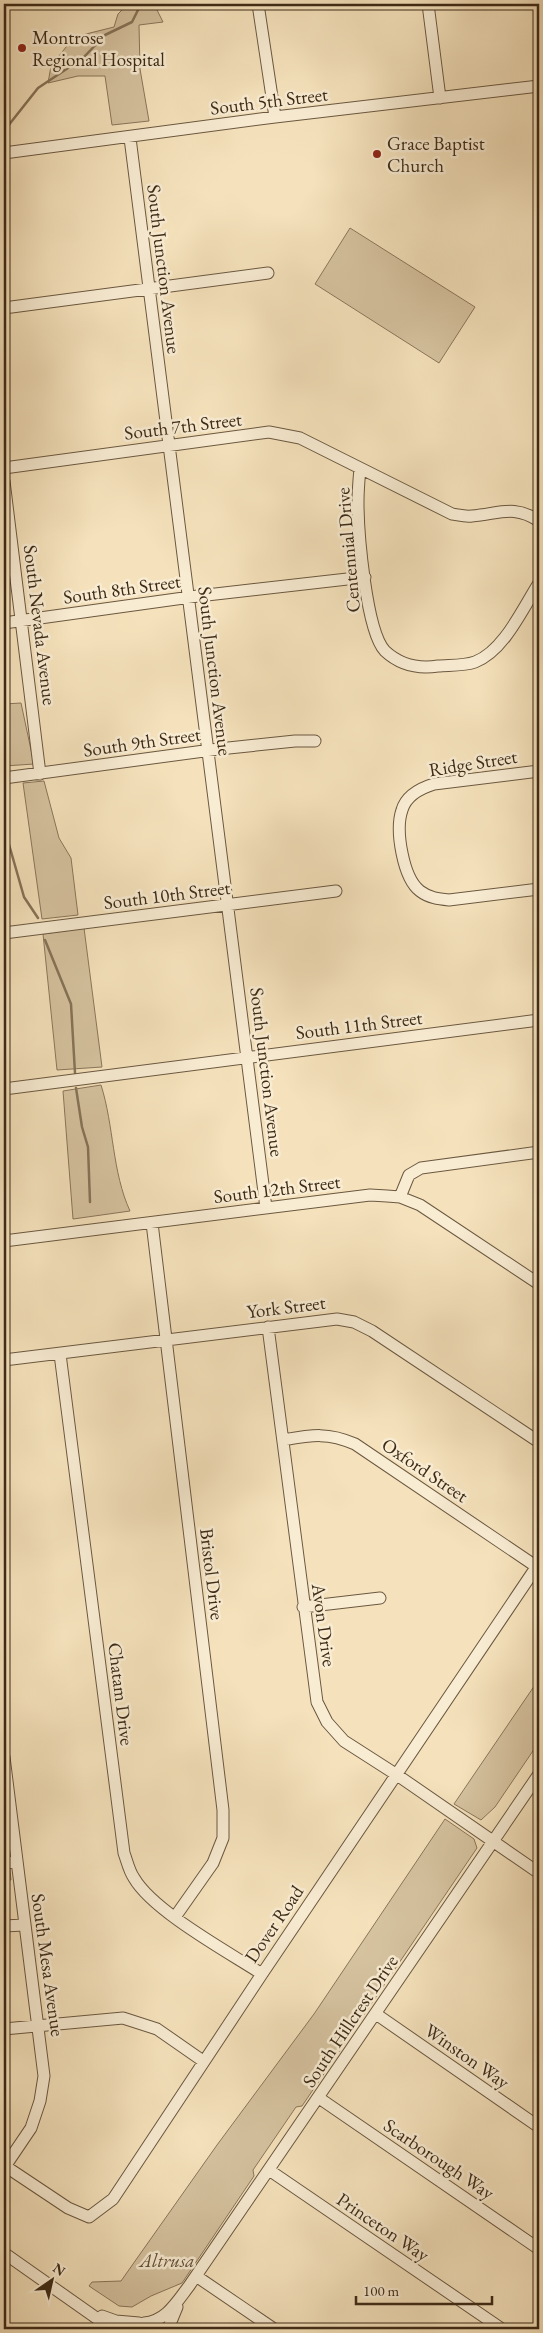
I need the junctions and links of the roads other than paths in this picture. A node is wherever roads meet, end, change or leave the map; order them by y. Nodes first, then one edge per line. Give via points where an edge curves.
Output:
1 (258, 4) edge
2 (428, 4) edge
3 (539, 86) edge
4 (440, 98) junction
5 (275, 117) junction
6 (130, 138) junction
7 (4, 153) edge
8 (268, 274) dead end
9 (148, 289) junction
10 (4, 308) edge
11 (169, 446) junction
12 (4, 468) edge
13 (360, 468) junction
14 (4, 481) edge
15 (539, 520) edge
16 (365, 577) junction
17 (539, 583) edge
18 (188, 598) junction
19 (22, 620) junction
20 (4, 623) edge
21 (315, 741) dead end
22 (208, 751) junction
23 (539, 771) edge
24 (40, 774) junction
25 (4, 778) edge
26 (539, 889) edge
27 (336, 891) dead end
28 (227, 905) junction
29 (4, 933) edge
30 (539, 1020) edge
31 (247, 1057) junction
32 (4, 1089) edge
33 (539, 1152) edge
34 (400, 1197) junction
35 (266, 1208) junction
36 (152, 1223) junction
37 (4, 1241) edge
38 (538, 1281) edge
39 (268, 1327) junction
40 (165, 1340) junction
41 (60, 1354) junction
42 (4, 1360) edge
43 (283, 1440) junction
44 (539, 1442) edge
45 (538, 1565) edge
46 (380, 1598) dead end
47 (303, 1607) junction
48 (4, 1757) edge
49 (539, 1774) edge
50 (397, 1775) junction
51 (493, 1842) junction
52 (9, 1844) edge
53 (4, 1862) edge
54 (17, 1863) junction
55 (539, 1873) edge
56 (175, 1917) junction
57 (24, 1925) junction
58 (4, 1926) edge
59 (262, 1974) junction
60 (376, 2014) junction
61 (39, 2027) junction
62 (4, 2029) edge
63 (203, 2061) junction
64 (319, 2098) junction
65 (539, 2127) edge
66 (4, 2167) edge
67 (269, 2170) junction
68 (539, 2249) edge
69 (4, 2253) edge
70 (196, 2276) junction
71 (189, 2286) junction
72 (86, 2309) junction
73 (141, 2323) junction
74 (112, 2329) edge
75 (128, 2329) edge
76 (159, 2329) edge
77 (168, 2329) edge
78 (274, 2329) edge
79 (502, 2329) edge

1 - 5 street
2 - 4 street
3 - 4 street, South 5th Street
4 - 5 street, South 5th Street
5 - 6 street, South 5th Street
6 - 7 street, South 5th Street
6 - 9 street, South Junction Avenue
8 - 9 street
9 - 10 street
9 - 11 street, South Junction Avenue
11 - 12 street, South 7th Street
11 - 13 street, South 7th Street via 269,432 300,438
11 - 18 street, South Junction Avenue
13 - 15 street, Centennial Drive via 452,514 470,516 508,510 524,512
13 - 16 street, Centennial Drive via 358,502
14 - 19 street, South Nevada Avenue
16 - 17 street, Centennial Drive via 374,630 384,650 402,663 424,668 484,658 498,646
16 - 18 street, South 8th Street
18 - 19 street, South 8th Street
18 - 22 street, South Junction Avenue
19 - 20 street, South 8th Street
19 - 24 street, South Nevada Avenue
21 - 22 street, South 9th Street
22 - 24 street, South 9th Street
22 - 28 street, South Junction Avenue
23 - 26 street, Ridge Street via 434,784 411,796 402,810 402,850 407,872 421,892 450,900
24 - 25 street, South 9th Street
27 - 28 street, South 10th Street
28 - 29 street, South 10th Street
28 - 31 street, South Junction Avenue
30 - 31 street, South 11th Street
31 - 32 street, South 11th Street
31 - 35 street, South Junction Avenue
33 - 34 street via 421,1168 409,1175
34 - 35 street, South 12th Street via 370,1195
34 - 38 street via 436,1213
35 - 36 street, South 12th Street
36 - 37 street, South 12th Street
36 - 40 street, Bristol Drive
39 - 40 street, York Street
39 - 43 street, Avon Drive
39 - 44 street, York Street via 337,1319 354,1322
40 - 41 street, York Street
40 - 56 street, Bristol Drive via 223,1810 223,1838 213,1863
41 - 42 street, York Street
41 - 56 street, Chatam Drive via 124,1853 134,1878 151,1898
43 - 45 street, Oxford Street via 320,1434 340,1437 355,1444
43 - 47 street, Avon Drive
45 - 50 street, Dover Road
46 - 47 street
47 - 50 street, Avon Drive via 317,1702 327,1722 344,1741
48 - 52 street, South Mesa Avenue
49 - 51 street, South Hillcrest Drive
50 - 51 street, Avon Drive
50 - 59 street, Dover Road
51 - 55 street, Avon Drive
51 - 60 street, South Hillcrest Drive
52 - 54 street, South Mesa Avenue
53 - 54 street
54 - 57 street, South Mesa Avenue
56 - 59 street, Chatam Drive
57 - 58 street
57 - 61 street, South Mesa Avenue
59 - 63 street, Dover Road
60 - 64 street, South Hillcrest Drive
60 - 65 street, Winston Way
61 - 62 street
61 - 63 street via 122,2018 157,2029
61 - 66 street, South Mesa Avenue via 44,2076 40,2101 31,2128
63 - 66 street, Dover Road via 113,2199 89,2217 68,2208
64 - 67 street, South Hillcrest Drive
64 - 68 street, Scarborough Way
67 - 70 street, South Hillcrest Drive
67 - 79 street, Princeton Way
69 - 72 street
70 - 71 street, South Hillcrest Drive
70 - 78 street
71 - 73 street, South Hillcrest Drive via 163,2317
71 - 77 street, South Hillcrest Drive
72 - 73 street via 111,2319
72 - 74 street
73 - 75 street, South Hillcrest Drive
73 - 76 street

